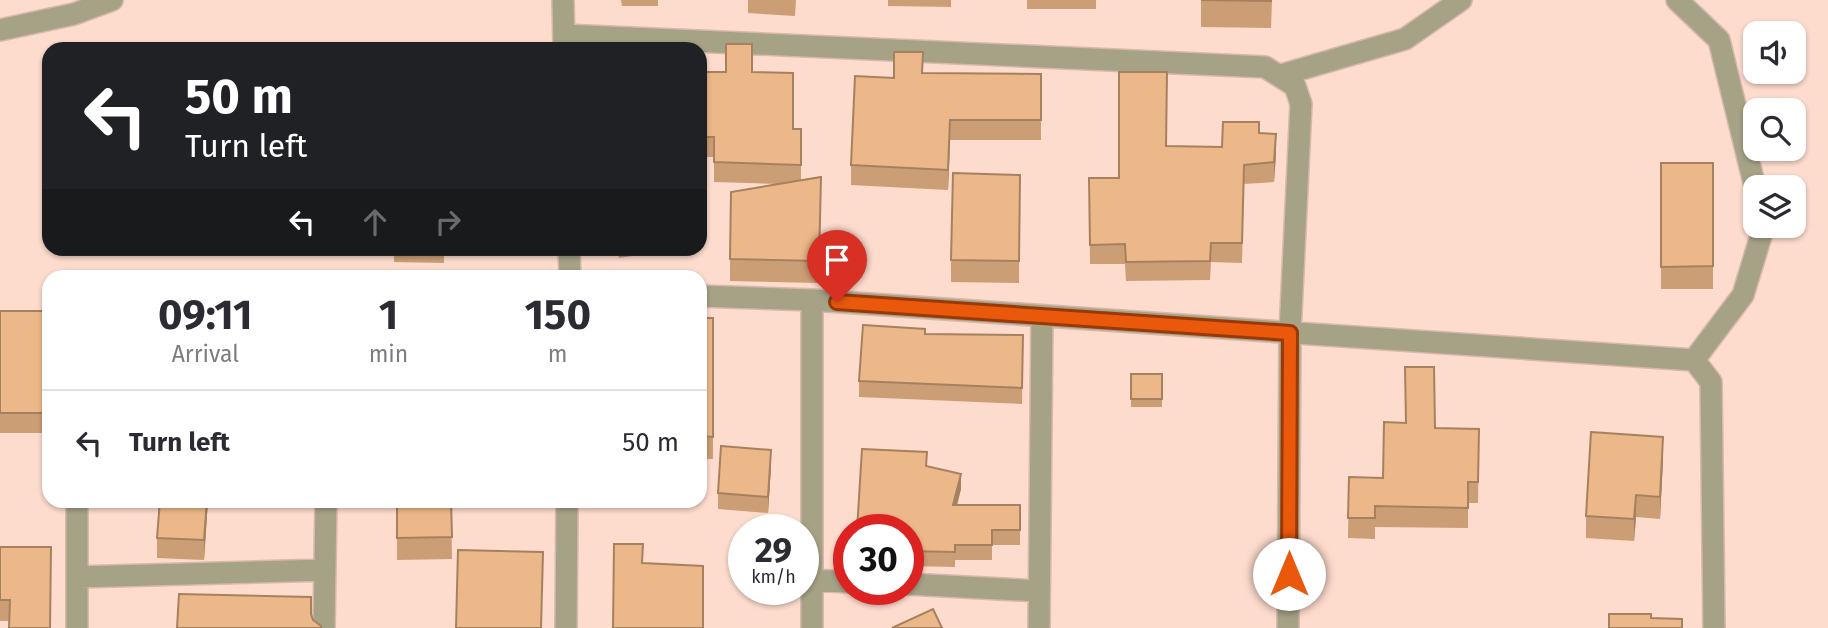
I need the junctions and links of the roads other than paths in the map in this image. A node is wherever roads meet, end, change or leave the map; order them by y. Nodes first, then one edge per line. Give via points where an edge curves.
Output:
1 (112, 0) edge
2 (563, 0) edge
3 (1461, 0) edge
4 (1677, 0) edge
5 (0, 30) edge
6 (564, 42) edge
7 (707, 47) edge
8 (1281, 75) junction
9 (1752, 175) edge
10 (1761, 238) edge
11 (707, 296) edge
12 (812, 300) junction
13 (1042, 316) junction
14 (1290, 333) junction
15 (1694, 360) junction
16 (77, 508) edge
17 (326, 508) edge
18 (567, 508) edge
19 (812, 514) edge
20 (325, 570) junction
21 (77, 577) junction
22 (924, 585) edge
23 (1039, 591) junction
24 (812, 605) edge
25 (77, 628) edge
26 (324, 628) edge
27 (566, 628) edge
28 (812, 628) edge
29 (1039, 628) edge
30 (1288, 628) edge
31 (1714, 628) edge

1 - 5 street
2 - 6 street
3 - 8 street via 1405,39
4 - 9 street via 1719,40
7 - 8 street via 1265,67
8 - 14 street via 1295,86 1301,104
10 - 15 street via 1743,295
11 - 12 street
12 - 13 street
12 - 19 street
13 - 14 street
13 - 23 street
14 - 15 street
14 - 30 street
15 - 31 street via 1711,382
16 - 21 street
17 - 20 street
18 - 27 street
20 - 21 street
20 - 26 street
21 - 25 street
22 - 23 street
23 - 29 street
24 - 28 street

